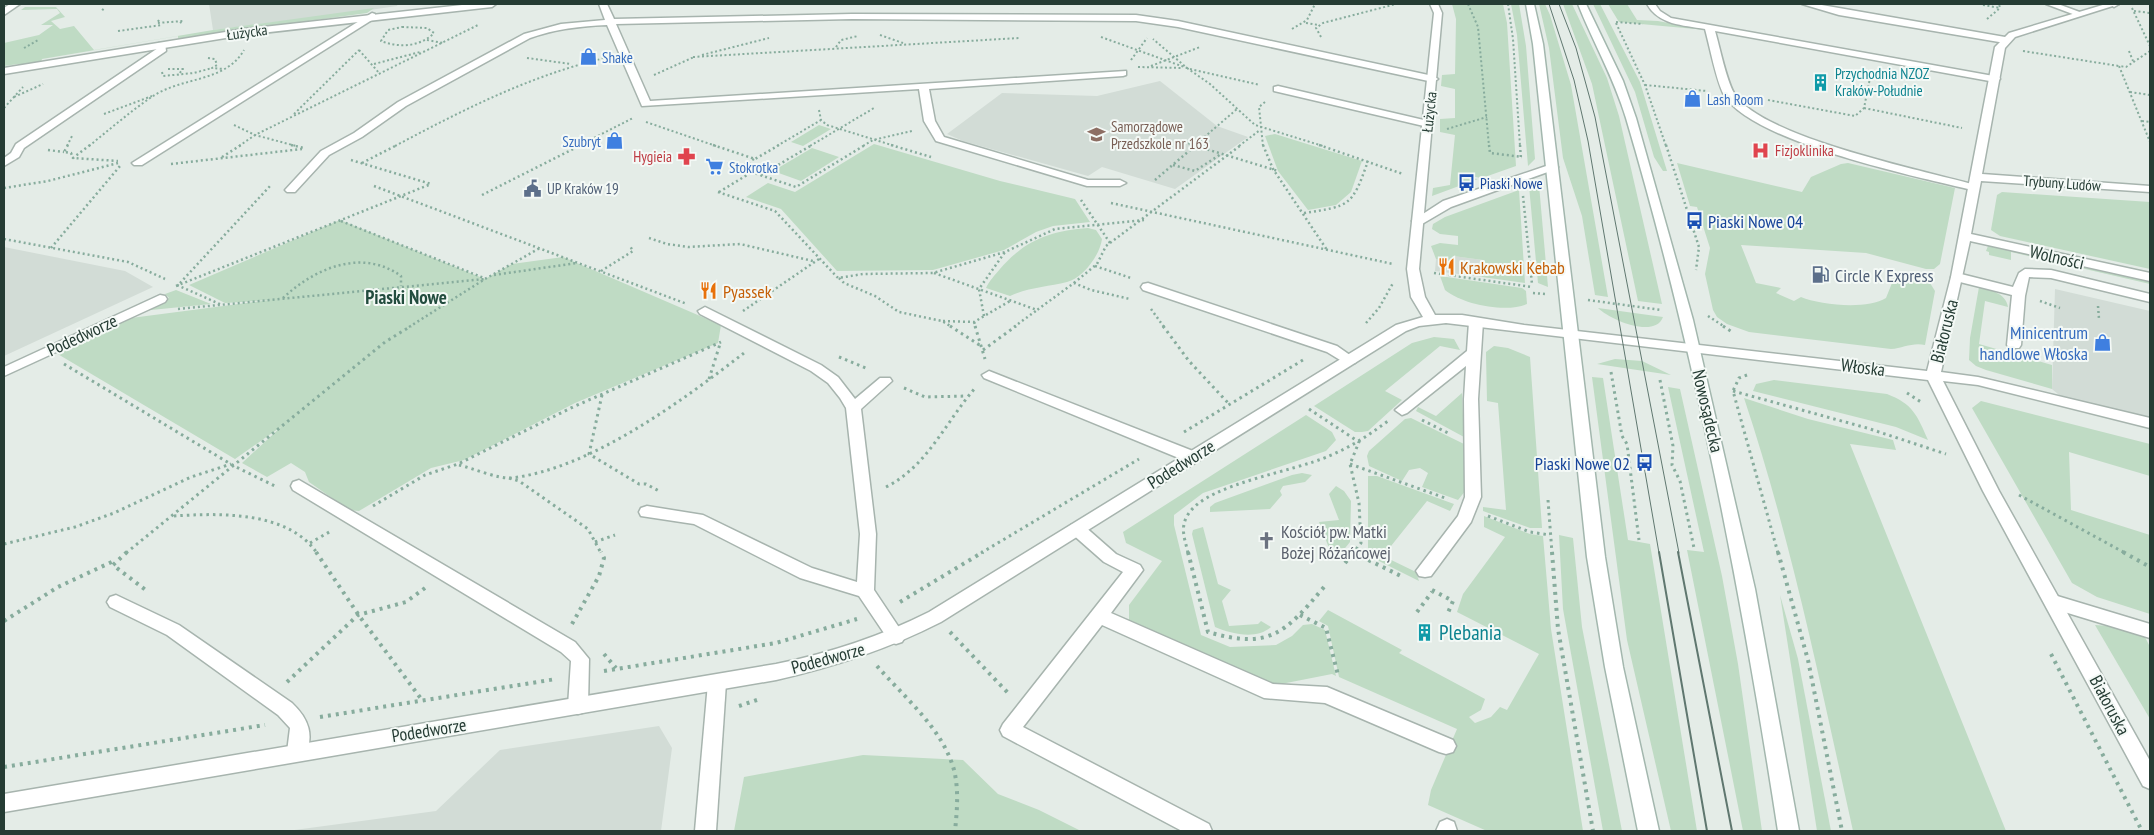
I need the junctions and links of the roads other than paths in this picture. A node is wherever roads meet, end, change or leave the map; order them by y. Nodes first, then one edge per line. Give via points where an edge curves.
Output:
1 (16, 4) edge
2 (492, 4) edge
3 (603, 4) edge
4 (1434, 4) edge
5 (1530, 4) edge
6 (1582, 4) edge
7 (1652, 4) edge
8 (1806, 4) edge
9 (2050, 4) edge
10 (2115, 4) edge
11 (4, 12) edge
12 (2080, 14) junction
13 (372, 16) junction
14 (613, 23) junction
15 (1710, 28) junction
16 (2002, 44) junction
17 (162, 45) junction
18 (1125, 70) road end
19 (4, 71) edge
20 (1995, 78) junction
21 (1433, 79) junction
22 (924, 85) junction
23 (1278, 89) road end
24 (1427, 130) junction
25 (4, 163) edge
26 (138, 163) road end
27 (1552, 167) junction
28 (1974, 182) junction
29 (1120, 183) dead end
30 (2150, 189) edge
31 (290, 190) dead end
32 (1418, 221) junction
33 (1965, 236) junction
34 (1957, 277) junction
35 (2150, 278) edge
36 (1153, 289) road end
37 (2019, 293) junction
38 (2150, 298) edge
39 (160, 299) dead end
40 (705, 311) dead end
41 (1430, 318) junction
42 (1476, 322) junction
43 (1571, 334) junction
44 (2014, 345) dead end
45 (1693, 348) junction
46 (1473, 353) junction
47 (1350, 360) junction
48 (4, 372) edge
49 (989, 374) road end
50 (1933, 375) junction
51 (885, 381) road end
52 (852, 408) junction
53 (1402, 410) road end
54 (2150, 423) edge
55 (1192, 457) junction
56 (299, 486) road end
57 (647, 512) dead end
58 (1077, 529) junction
59 (1425, 571) dead end
60 (865, 591) junction
61 (116, 602) dead end
62 (2054, 602) junction
63 (1100, 616) junction
64 (2150, 631) edge
65 (896, 637) junction
66 (718, 683) junction
67 (578, 706) junction
68 (1446, 746) dead end
69 (297, 752) junction
70 (2150, 780) edge
71 (4, 803) edge
72 (705, 831) edge
73 (1202, 831) edge
74 (1649, 831) edge
75 (1789, 831) edge

1 - 11 street
2 - 13 street, Łużycka
3 - 14 street
4 - 21 street, Łużycka via 1438,13
5 - 27 street via 1537,36
6 - 45 street, Nowosądecka via 1618,81 1631,118
7 - 15 street via 1657,13 1668,20
8 - 16 street
9 - 12 street
10 - 12 street
12 - 16 street via 2012,35
13 - 17 street, Łużycka
13 - 26 street
14 - 21 street via 766,17 1136,18 1178,24
14 - 22 street via 646,104
14 - 31 street via 538,31 402,104 358,135 325,153
15 - 20 street
15 - 28 street, Trybuny Ludów via 1730,94 1755,118 1820,147
16 - 20 street, Białoruska
17 - 19 street, Łużycka
17 - 25 street via 162,49 20,146
18 - 22 street
20 - 28 street, Białoruska
21 - 24 street, Łużycka
22 - 29 street via 931,127 940,139 1087,183
23 - 24 street
24 - 32 street, Łużycka
27 - 32 street via 1447,204
27 - 43 street
28 - 30 street, Trybuny Ludów
28 - 33 street, Białoruska
32 - 41 street, Łużycka via 1413,269 1418,297
33 - 34 street, Białoruska
33 - 35 street, Wolności
34 - 37 street
34 - 50 street, Białoruska
36 - 47 street via 1332,349
37 - 38 street via 2022,276 2040,272
37 - 44 street
39 - 48 street, Podedworze
40 - 52 street via 823,372 846,396
41 - 42 street, Podedworze
41 - 47 street, Podedworze via 1401,328
42 - 43 street, Podedworze
42 - 46 street
43 - 45 street, Włoska
43 - 74 street via 1596,557 1614,667
45 - 50 street, Włoska
45 - 75 street, Nowosądecka via 1762,664
46 - 53 street
46 - 59 street via 1473,497 1470,509
47 - 55 street, Podedworze
49 - 55 street
50 - 54 street, Włoska via 1978,381
50 - 62 street, Białoruska via 1991,491
51 - 52 street
52 - 60 street via 868,534
55 - 58 street, Podedworze
56 - 67 street via 568,647 580,659
57 - 60 street via 697,519 806,573
58 - 63 street via 1110,558 1134,570
58 - 65 street, Podedworze via 935,617
60 - 65 street
61 - 69 street via 173,630 285,709 305,715
62 - 64 street
62 - 70 street, Białoruska
63 - 68 street via 1270,692 1327,695
63 - 73 street via 1010,730
65 - 66 street, Podedworze via 828,662
66 - 67 street, Podedworze
66 - 72 street
67 - 69 street, Podedworze
69 - 71 street, Podedworze

